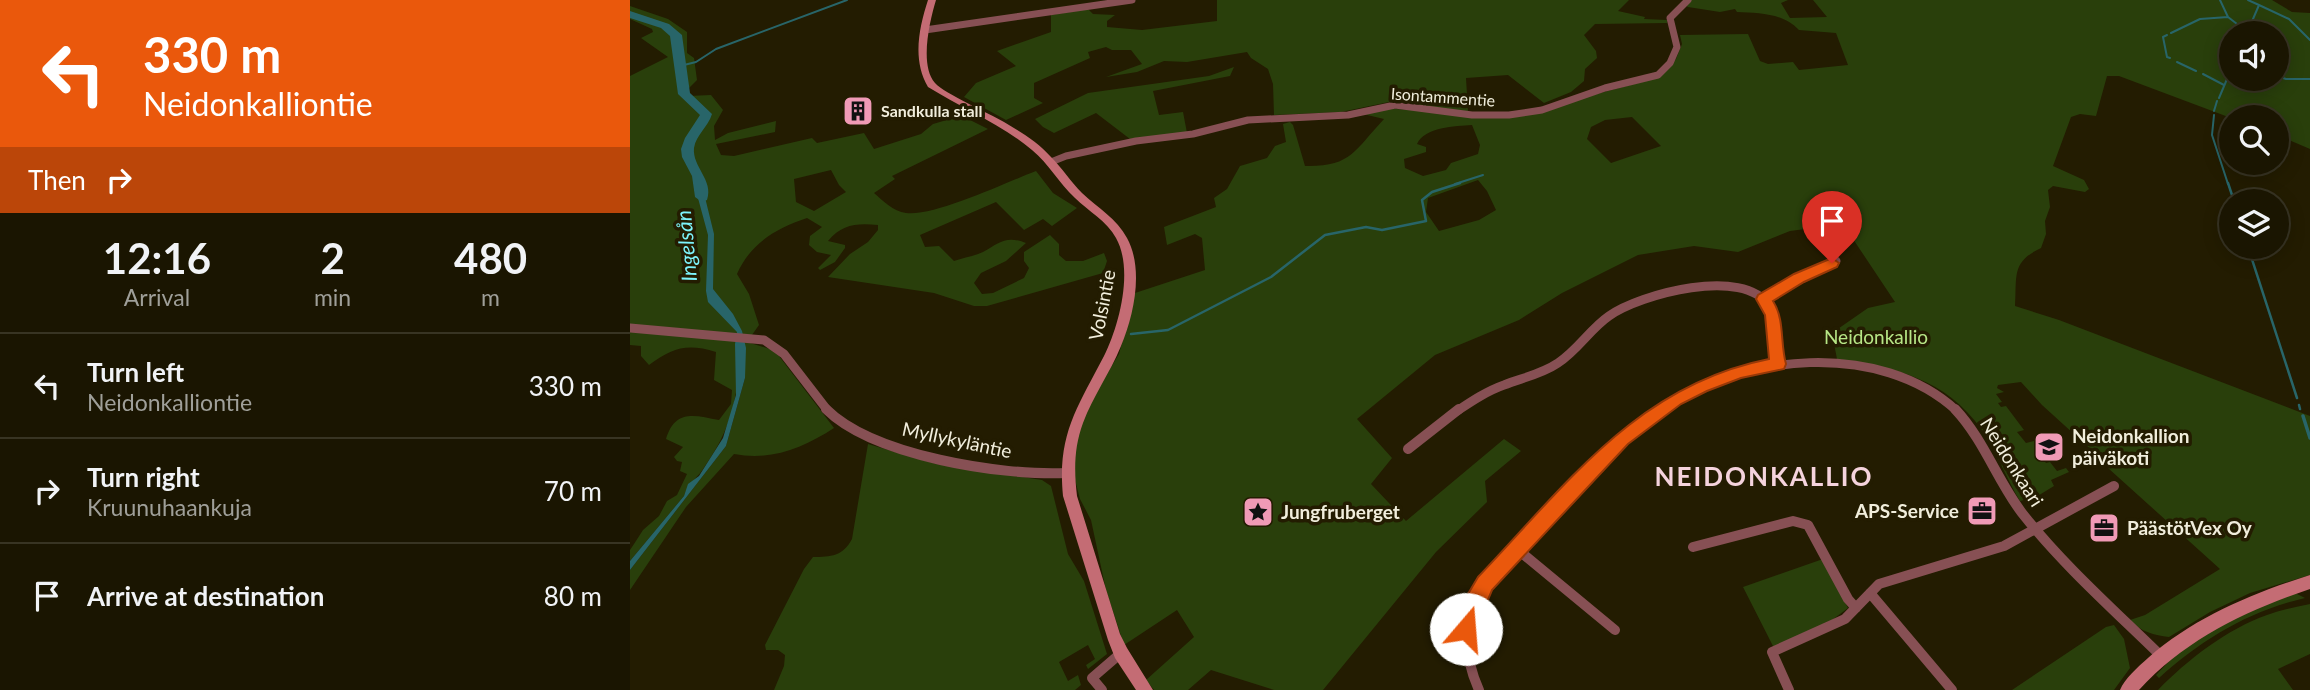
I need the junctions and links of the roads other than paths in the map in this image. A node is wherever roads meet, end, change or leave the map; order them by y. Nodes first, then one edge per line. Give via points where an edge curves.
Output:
1 (932, 0) edge
2 (1132, 0) edge
3 (1688, 0) edge
4 (925, 30) junction
5 (1051, 162) junction
6 (1836, 261) dead end
7 (1763, 299) junction
8 (630, 328) edge
9 (728, 336) joint
10 (1778, 364) junction
11 (1408, 449) dead end
12 (1066, 472) junction
13 (2114, 486) dead end
14 (2035, 529) junction
15 (1693, 547) dead end
16 (1517, 549) junction
17 (2310, 582) edge
18 (1870, 593) junction
19 (1856, 608) junction
20 (1615, 630) dead end
21 (1121, 653) junction
22 (2161, 656) junction
23 (1102, 690) edge
24 (1145, 690) edge
25 (1479, 690) edge
26 (1789, 690) edge
27 (1952, 690) edge
28 (2128, 690) edge

1 - 4 street, Volsintie
2 - 4 street
3 - 5 street, Isontammentie via 1670,18 1678,43 1662,73 1542,110 1472,115 1395,105 1348,115 1248,120
4 - 5 street, Volsintie via 924,73 931,85 1024,139
5 - 12 street, Volsintie via 1117,231 1130,259 1119,335 1079,412
6 - 7 street
7 - 10 street via 1773,314
7 - 11 street via 1744,290 1703,287 1666,291 1635,301 1612,314 1555,365 1473,400
8 - 9 street, Myllykyläntie
9 - 12 street, Myllykyläntie via 775,345 829,413 860,432 912,451 978,466 1049,475
10 - 14 street, Neidonkaari via 1854,366 1907,379 1933,391 1970,426 2002,486
10 - 16 street, Neidonkaari via 1725,376 1658,411 1607,453
12 - 21 street, Volsintie
13 - 14 street
14 - 18 street via 1984,554 1890,579
14 - 22 street, Neidonkaari
15 - 19 street via 1802,522 1812,530
16 - 20 street
16 - 25 street, Neidonkaari via 1485,583 1467,622 1466,650
17 - 22 street via 2236,608
18 - 19 street
18 - 27 street
19 - 26 street via 1830,628 1772,652
21 - 23 street via 1092,678
21 - 24 street, Volsintie
22 - 28 street

